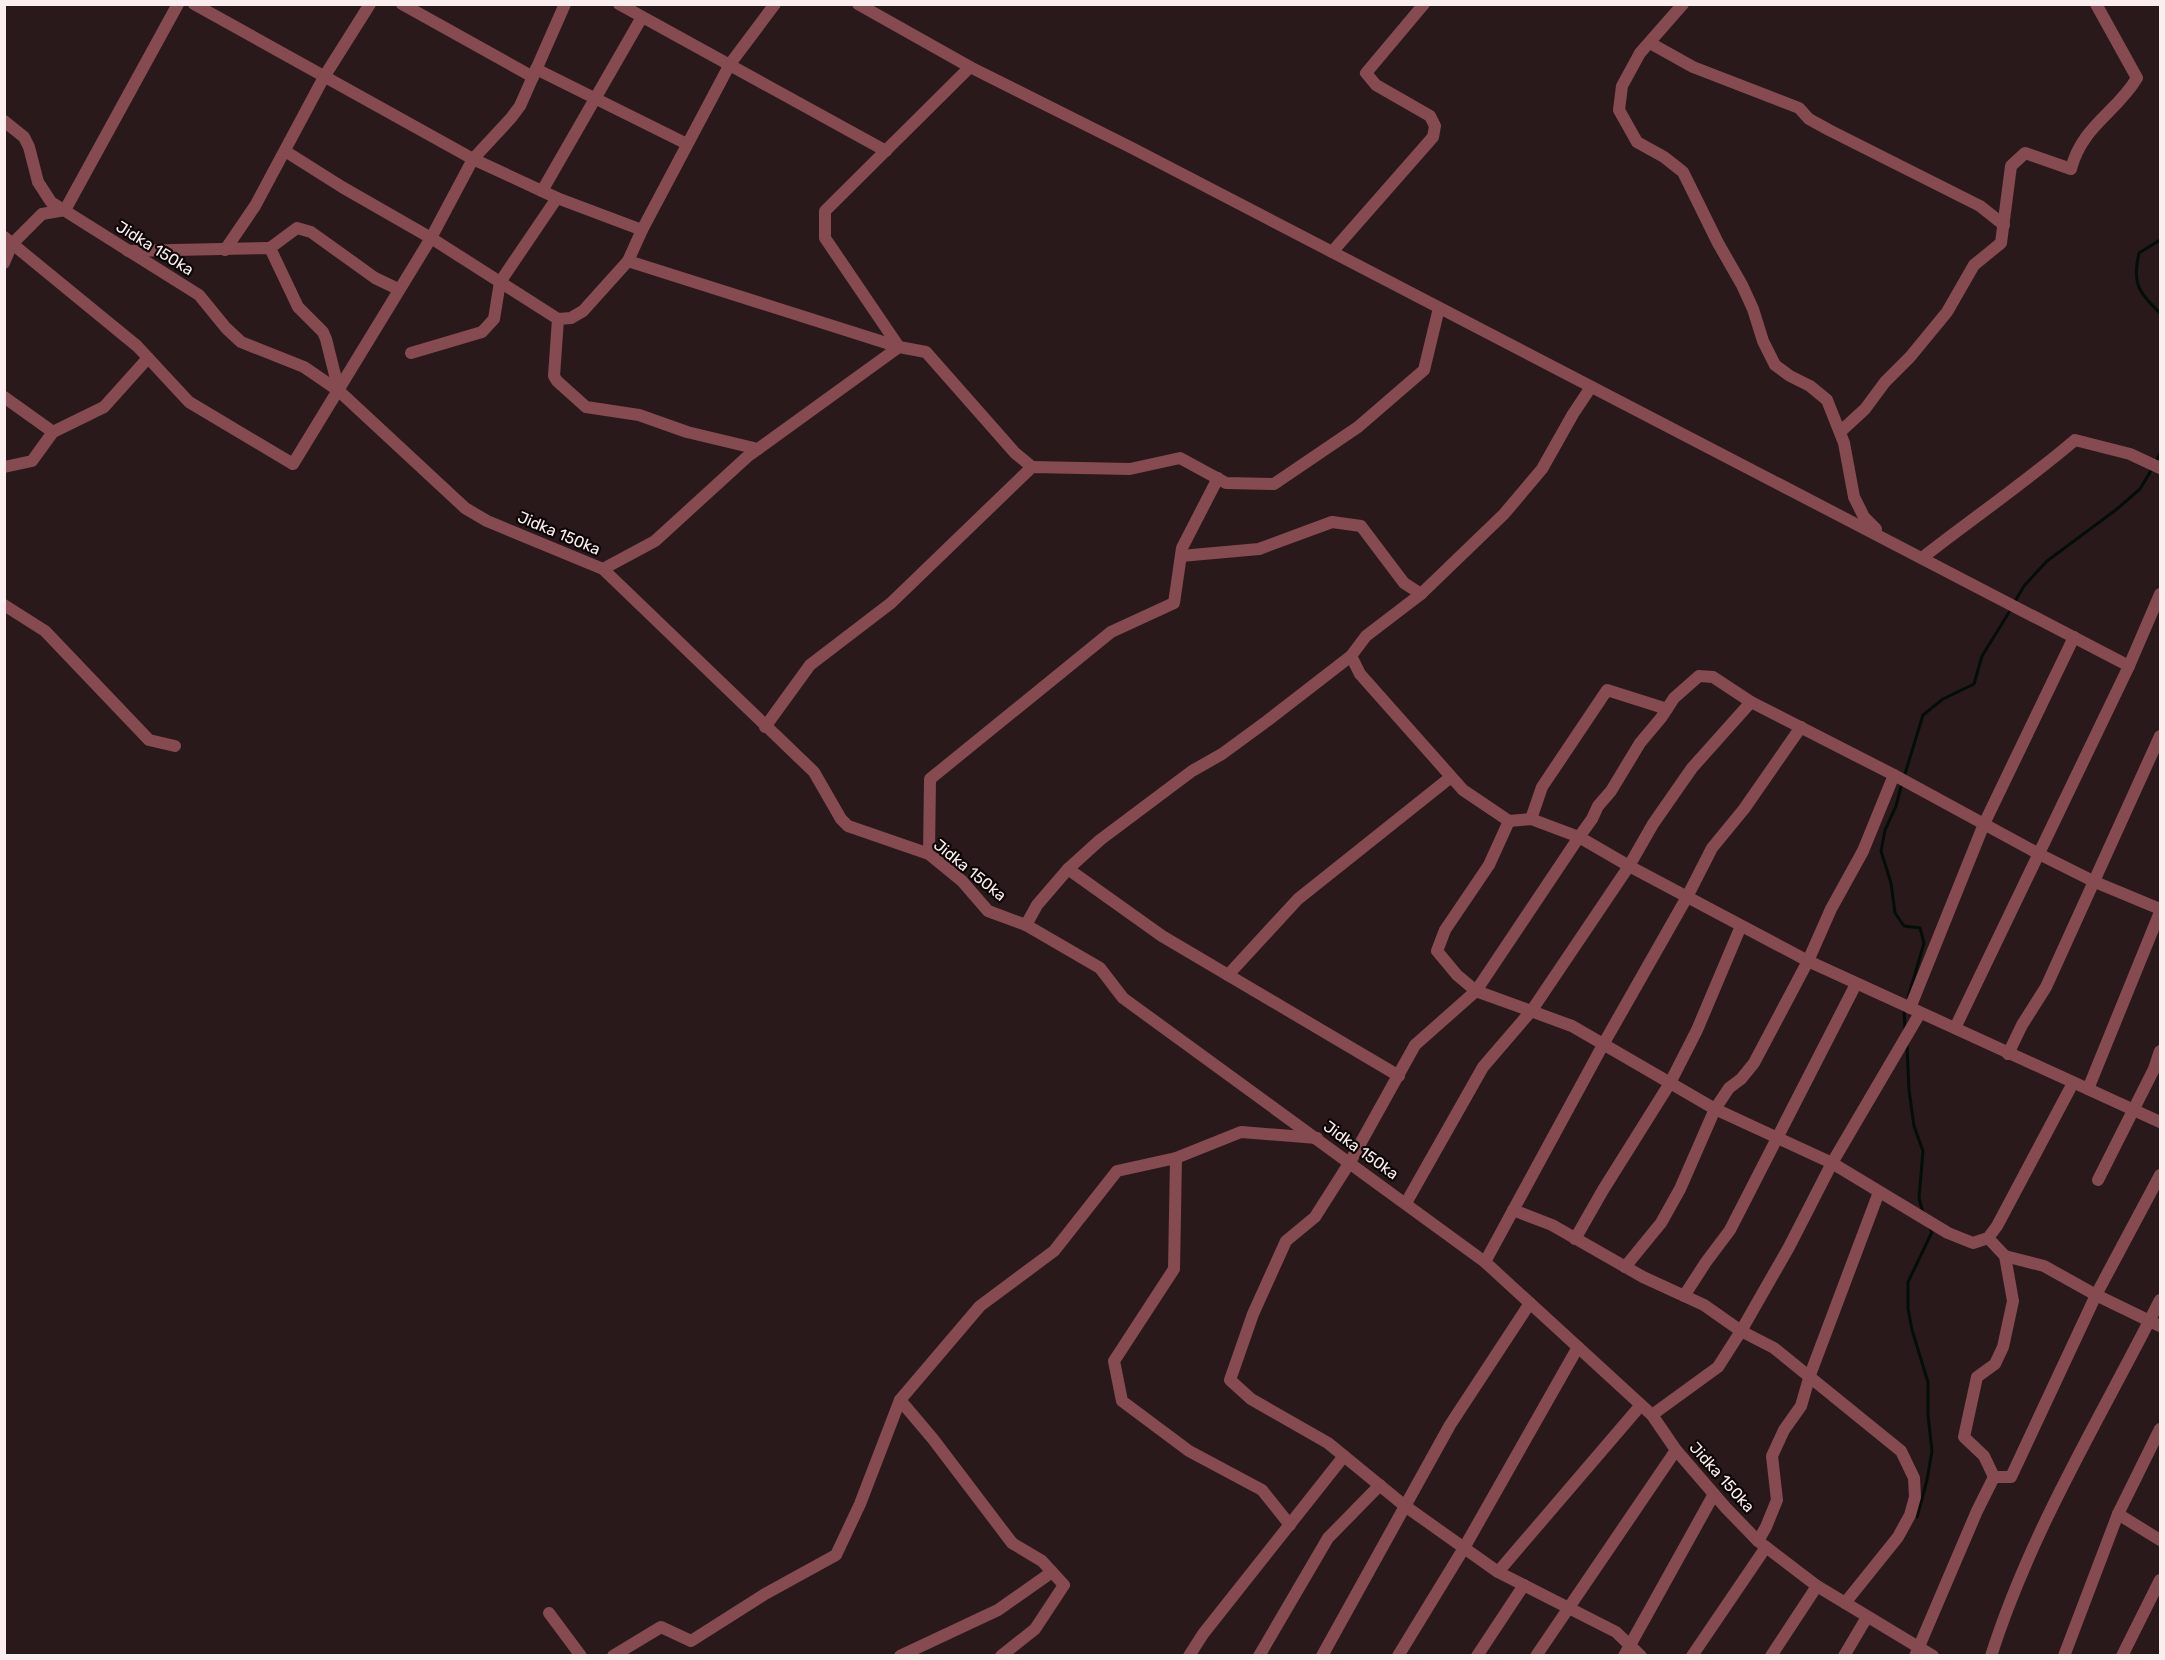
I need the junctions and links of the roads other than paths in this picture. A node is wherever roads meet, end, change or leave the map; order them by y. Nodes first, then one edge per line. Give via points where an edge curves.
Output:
1 (178, 4) edge
2 (194, 4) edge
3 (370, 4) edge
4 (402, 4) edge
5 (565, 4) edge
6 (619, 4) edge
7 (775, 4) edge
8 (858, 4) edge
9 (1424, 4) edge
10 (1683, 4) edge
11 (2096, 4) edge
12 (642, 17) junction
13 (1650, 43) junction
14 (730, 64) junction
15 (970, 67) junction
16 (534, 73) junction
17 (324, 77) junction
18 (596, 99) junction
19 (4, 121) edge
20 (687, 144) junction
21 (285, 151) junction
22 (886, 151) junction
23 (473, 159) junction
24 (542, 191) junction
25 (556, 198) junction
26 (65, 210) junction
27 (2004, 225) junction
28 (642, 230) junction
29 (431, 238) junction
30 (8, 241) edge
31 (270, 248) junction
32 (225, 250) junction
33 (126, 251) junction
34 (1332, 252) junction
35 (628, 261) junction
36 (4, 263) edge
37 (500, 282) junction
38 (399, 289) junction
39 (1439, 308) junction
40 (558, 319) junction
41 (899, 347) junction
42 (411, 353) dead end
43 (148, 358) junction
44 (1592, 387) junction
45 (339, 391) junction
46 (4, 397) edge
47 (53, 432) junction
48 (1840, 432) junction
49 (758, 449) junction
50 (4, 467) edge
51 (1032, 467) junction
52 (2160, 468) edge
53 (1218, 478) junction
54 (1888, 541) junction
55 (1181, 556) junction
56 (1922, 558) junction
57 (603, 569) junction
58 (1421, 594) junction
59 (2160, 594) edge
60 (4, 605) edge
61 (2074, 637) junction
62 (1352, 656) junction
63 (2129, 666) junction
64 (1751, 702) junction
65 (1666, 709) junction
66 (765, 727) junction
67 (1801, 727) junction
68 (2160, 736) edge
69 (175, 746) dead end
70 (1894, 775) junction
71 (1451, 777) junction
72 (1532, 819) junction
73 (1509, 821) junction
74 (1984, 824) junction
75 (1579, 837) junction
76 (929, 854) junction
77 (2039, 854) junction
78 (1629, 866) junction
79 (1068, 869) junction
80 (2095, 882) junction
81 (1687, 897) junction
82 (2160, 910) edge
83 (1026, 925) junction
84 (1741, 926) junction
85 (1808, 961) junction
86 (1228, 975) junction
87 (1856, 984) junction
88 (1476, 990) junction
89 (1532, 1010) junction
90 (1915, 1010) junction
91 (1955, 1028) junction
92 (1604, 1043) junction
93 (2160, 1050) edge
94 (2008, 1054) junction
95 (1399, 1076) junction
96 (1670, 1083) junction
97 (2073, 1083) junction
98 (2088, 1089) junction
99 (1715, 1109) junction
100 (2133, 1110) junction
101 (2160, 1122) edge
102 (1317, 1138) junction
103 (1776, 1138) junction
104 (1176, 1158) junction
105 (1350, 1162) junction
106 (1832, 1163) junction
107 (2160, 1175) edge
108 (2098, 1180) dead end
109 (1879, 1191) junction
110 (1406, 1203) junction
111 (1513, 1210) junction
112 (1988, 1238) junction
113 (1575, 1239) junction
114 (2005, 1256) junction
115 (1485, 1262) junction
116 (1625, 1267) junction
117 (2096, 1295) junction
118 (1684, 1296) junction
119 (2160, 1300) edge
120 (1530, 1303) junction
121 (2155, 1324) edge
122 (1741, 1330) junction
123 (1578, 1347) junction
124 (1810, 1375) junction
125 (900, 1400) junction
126 (1641, 1405) junction
127 (1652, 1415) junction
128 (2160, 1429) edge
129 (1676, 1450) junction
130 (1344, 1456) junction
131 (1994, 1477) junction
132 (1380, 1485) junction
133 (1714, 1494) junction
134 (1405, 1506) junction
135 (2118, 1514) junction
136 (1290, 1525) junction
137 (2160, 1540) edge
138 (1762, 1544) junction
139 (1464, 1548) junction
140 (1053, 1572) junction
141 (1498, 1572) junction
142 (2160, 1580) edge
143 (1524, 1585) junction
144 (1817, 1586) junction
145 (1845, 1603) junction
146 (1568, 1607) junction
147 (549, 1613) dead end
148 (1867, 1617) junction
149 (1627, 1651) edge
150 (1917, 1652) edge
151 (581, 1656) edge
152 (613, 1656) edge
153 (900, 1656) edge
154 (1001, 1656) edge
155 (1189, 1656) edge
156 (1259, 1656) edge
157 (1322, 1656) edge
158 (1398, 1656) edge
159 (1477, 1656) edge
160 (1536, 1656) edge
161 (1641, 1656) edge
162 (1692, 1656) edge
163 (1771, 1656) edge
164 (1844, 1656) edge
165 (1933, 1656) edge
166 (1991, 1656) edge
167 (2064, 1656) edge
168 (2122, 1656) edge

1 - 26 street
2 - 17 street
3 - 17 street
4 - 16 street
5 - 16 street
6 - 12 street
7 - 14 street
8 - 15 street
9 - 34 street via 1366,74 1377,85 1430,116 1435,126 1433,137
10 - 13 street
11 - 27 street via 2137,78 2129,92 2094,125 2075,153 2071,169 2025,153 2011,166
12 - 14 street
12 - 18 street
13 - 27 street via 1693,67 1799,108 1828,130 1980,206
13 - 48 street via 1622,86 1619,111 1636,142 1683,172 1742,285 1775,364 1827,399
14 - 20 street
14 - 22 street
15 - 22 street
15 - 34 street
16 - 18 street
16 - 23 street via 520,106
17 - 21 street
17 - 23 street
18 - 20 street
18 - 24 street
19 - 26 street, Jidka 150ka via 24,138 38,182 51,202
20 - 28 street
21 - 29 street
21 - 32 street
22 - 41 street via 825,211 825,237
23 - 24 street
23 - 29 street
24 - 25 street
25 - 28 street
25 - 37 street
26 - 30 street via 42,214
26 - 33 street, Jidka 150ka
27 - 48 street via 2001,243 1974,265 1947,312 1865,409
28 - 35 street
29 - 37 street
29 - 38 street
30 - 36 street
30 - 43 street
31 - 32 street
31 - 38 street via 297,228 311,232 375,278
31 - 45 street via 298,307 323,332
32 - 33 street
33 - 45 street, Jidka 150ka via 199,295 241,342 304,367
34 - 39 street
35 - 40 street via 583,311 571,318
35 - 41 street
37 - 40 street
37 - 42 street via 494,319 482,332
38 - 45 street
39 - 44 street
39 - 53 street via 1424,370 1358,427 1274,484 1226,483
40 - 49 street via 554,376 586,407 639,416
41 - 49 street
41 - 51 street via 926,352 1015,453
43 - 45 street via 189,402 293,464
43 - 47 street via 104,407
44 - 54 street
44 - 58 street via 1542,469 1504,514
45 - 57 street, Jidka 150ka via 465,508 486,521
46 - 47 street
47 - 50 street via 32,462
48 - 54 street via 1854,497 1864,517
49 - 57 street via 655,541
51 - 53 street via 1130,469 1180,458
51 - 66 street via 891,603 810,665
52 - 56 street via 2130,454 2075,440
53 - 55 street
54 - 56 street
55 - 58 street via 1259,549 1332,522 1361,526 1404,583
55 - 76 street via 1174,603 1111,632 930,779
56 - 61 street
57 - 66 street, Jidka 150ka
58 - 62 street via 1366,636
59 - 63 street
60 - 69 street via 45,631 149,740
61 - 63 street
61 - 74 street
62 - 71 street via 1360,674
62 - 79 street via 1222,754 1192,771
63 - 77 street
64 - 65 street via 1713,677 1699,676
64 - 67 street
64 - 78 street via 1692,768
65 - 72 street via 1607,690 1542,787
65 - 75 street
66 - 76 street, Jidka 150ka via 819,777 848,826
67 - 70 street
67 - 81 street via 1712,848
68 - 80 street
70 - 74 street
70 - 85 street via 1863,851
71 - 73 street via 1463,790
71 - 86 street via 1298,899
72 - 73 street
72 - 75 street
73 - 88 street via 1489,865 1445,930 1437,951
74 - 77 street
74 - 90 street
75 - 78 street
75 - 88 street
76 - 83 street, Jidka 150ka via 962,881 988,911
77 - 80 street
77 - 91 street
78 - 81 street
78 - 89 street
79 - 83 street via 1037,905
79 - 86 street via 1162,936
80 - 82 street
80 - 94 street via 2046,987
81 - 84 street
81 - 92 street
82 - 98 street
83 - 102 street, Jidka 150ka via 1100,968 1123,998
84 - 85 street
84 - 96 street
85 - 87 street
85 - 99 street via 1754,1063
86 - 95 street
87 - 90 street
87 - 103 street
88 - 89 street
88 - 95 street via 1415,1045
89 - 92 street
89 - 110 street via 1483,1066
90 - 91 street
90 - 106 street
91 - 94 street
92 - 96 street
92 - 111 street
93 - 100 street
94 - 97 street
95 - 105 street
96 - 99 street
96 - 113 street
97 - 98 street
97 - 112 street
98 - 100 street
99 - 103 street
99 - 116 street via 1661,1223
100 - 101 street
100 - 108 street
102 - 104 street via 1241,1132
102 - 105 street, Jidka 150ka
103 - 106 street
103 - 118 street via 1730,1230
104 - 125 street via 1117,1171 1054,1251 980,1306
104 - 136 street via 1174,1269 1114,1361 1122,1401 1189,1451 1262,1490
105 - 110 street, Jidka 150ka
105 - 130 street via 1315,1217 1286,1241 1253,1314 1230,1380 1251,1399
106 - 109 street
106 - 122 street via 1790,1247
107 - 117 street
109 - 112 street via 1948,1233 1973,1243
109 - 124 street
110 - 115 street, Jidka 150ka
111 - 113 street
111 - 115 street
112 - 114 street
113 - 116 street
114 - 117 street via 2044,1266
114 - 131 street via 2013,1300 2003,1347 1995,1364 1977,1377 1964,1437 1984,1456
115 - 120 street, Jidka 150ka
116 - 118 street
117 - 121 street
117 - 131 street via 2012,1477
118 - 122 street
119 - 121 street
120 - 123 street, Jidka 150ka
120 - 134 street via 1450,1425
121 - 166 street via 2035,1541
122 - 124 street
122 - 127 street via 1718,1367
123 - 126 street, Jidka 150ka
123 - 139 street
124 - 138 street via 1801,1406 1772,1456 1777,1500
124 - 145 street via 1901,1451 1914,1478 1915,1497 1898,1537
125 - 140 street via 1012,1543
125 - 152 street via 836,1555 691,1641 661,1627
126 - 127 street, Jidka 150ka
126 - 141 street
127 - 129 street, Jidka 150ka
128 - 135 street
129 - 133 street, Jidka 150ka
129 - 146 street
130 - 132 street
130 - 136 street
131 - 150 street
132 - 134 street
132 - 156 street via 1328,1538
133 - 138 street, Jidka 150ka
133 - 149 street
134 - 139 street
134 - 157 street
135 - 137 street
135 - 167 street
136 - 155 street
138 - 144 street, Jidka 150ka
138 - 162 street
139 - 141 street
139 - 158 street
140 - 153 street via 998,1610
140 - 154 street via 1064,1585 1035,1629
141 - 143 street
142 - 168 street
143 - 146 street
143 - 159 street
144 - 145 street, Jidka 150ka
144 - 163 street
145 - 148 street, Jidka 150ka
146 - 149 street via 1616,1632
146 - 160 street
147 - 151 street
148 - 150 street, Jidka 150ka
148 - 164 street
149 - 161 street
150 - 165 street, Jidka 150ka

